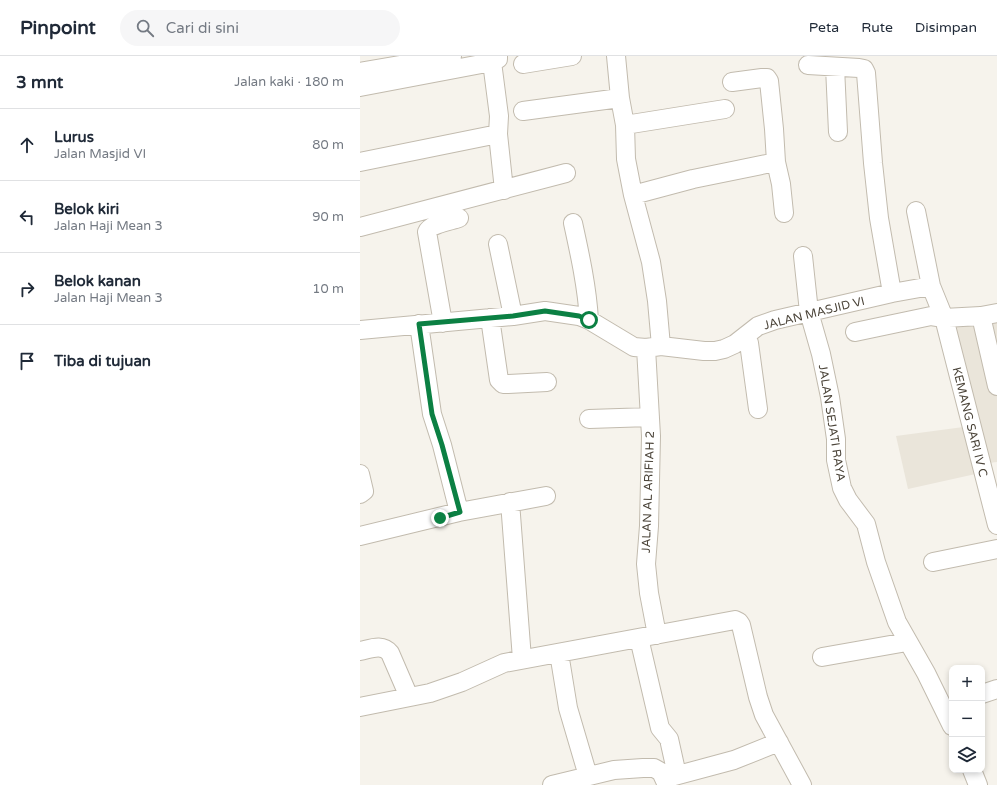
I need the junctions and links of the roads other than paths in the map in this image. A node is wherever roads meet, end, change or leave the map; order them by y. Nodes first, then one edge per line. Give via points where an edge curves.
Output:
1 (452, 56) edge
2 (572, 56) edge
3 (616, 56) edge
4 (495, 59) edge
5 (523, 64) dead end
6 (808, 65) dead end
7 (835, 67) junction
8 (360, 72) edge
9 (732, 82) dead end
10 (360, 87) edge
11 (620, 98) junction
12 (725, 110) dead end
13 (523, 111) dead end
14 (624, 125) junction
15 (838, 132) dead end
16 (498, 134) junction
17 (360, 162) edge
18 (776, 162) junction
19 (566, 173) dead end
20 (504, 190) junction
21 (633, 195) junction
22 (916, 211) dead end
23 (784, 214) dead end
24 (460, 218) dead end
25 (361, 222) edge
26 (573, 223) dead end
27 (498, 244) dead end
28 (803, 256) dead end
29 (931, 286) junction
30 (892, 294) junction
31 (511, 308) junction
32 (809, 312) junction
33 (989, 314) edge
34 (490, 318) junction
35 (944, 318) junction
36 (589, 320) junction
37 (443, 322) junction
38 (419, 324) junction
39 (360, 330) edge
40 (855, 332) dead end
41 (745, 336) junction
42 (654, 347) junction
43 (547, 382) dead end
44 (997, 386) edge
45 (758, 409) dead end
46 (650, 417) junction
47 (589, 419) dead end
48 (360, 474) edge
49 (360, 494) edge
50 (546, 496) dead end
51 (510, 502) junction
52 (460, 512) junction
53 (997, 525) edge
54 (360, 536) edge
55 (997, 549) edge
56 (933, 562) dead end
57 (657, 635) junction
58 (639, 638) junction
59 (908, 642) junction
60 (360, 651) edge
61 (559, 653) junction
62 (822, 658) dead end
63 (522, 659) junction
64 (997, 689) edge
65 (985, 693) edge
66 (409, 697) junction
67 (947, 704) edge
68 (360, 707) edge
69 (779, 742) junction
70 (973, 773) edge
71 (588, 776) junction
72 (669, 780) edge
73 (552, 785) edge
74 (802, 785) edge
75 (978, 785) edge

1 - 8 street
2 - 5 street
3 - 11 street, JALAN AL ARIFIAH 2
4 - 10 street
4 - 16 street
6 - 7 street
7 - 15 street
7 - 30 street via 864,68 866,73 879,218
9 - 18 street via 762,78 769,81
11 - 13 street
11 - 14 street, JALAN AL ARIFIAH 2
12 - 14 street
14 - 21 street, JALAN AL ARIFIAH 2 via 626,159
16 - 17 street
16 - 20 street
18 - 21 street via 693,179
18 - 23 street
19 - 20 street
20 - 25 street
21 - 42 street, JALAN AL ARIFIAH 2 via 651,262 657,301
22 - 29 street
24 - 37 street via 432,226 427,232
26 - 36 street
27 - 31 street
28 - 32 street, JALAN SEJATI RAYA
29 - 30 street, JALAN MASJID VI
29 - 35 street
30 - 32 street, JALAN MASJID VI
31 - 34 street, JALAN MASJID VI
31 - 36 street, JALAN MASJID VI via 579,316
32 - 41 street, JALAN MASJID VI via 758,326
32 - 59 street, JALAN SEJATI RAYA via 830,396 836,460 842,488 866,524 889,601
33 - 35 street
33 - 44 street
34 - 37 street, JALAN MASJID VI
34 - 43 street via 499,380 504,384
35 - 40 street via 931,316
35 - 53 street, KEMANG SARI IV C
36 - 42 street, JALAN MASJID VI via 634,347
37 - 38 street, JALAN MASJID VI
38 - 39 street, JALAN MASJID VI
38 - 52 street via 432,414
41 - 42 street, JALAN MASJID VI via 735,344 715,351
41 - 45 street via 749,343
42 - 46 street, JALAN AL ARIFIAH 2
46 - 47 street
46 - 57 street, JALAN AL ARIFIAH 2 via 646,564
48 - 49 street via 364,491
50 - 51 street
51 - 52 street
51 - 63 street
52 - 54 street
55 - 56 street
57 - 58 street
57 - 69 street via 735,620 739,622 764,715
58 - 61 street
58 - 72 street via 660,728 669,739
59 - 62 street
59 - 67 street, JALAN SEJATI RAYA
60 - 66 street via 378,647 387,649
61 - 63 street
61 - 71 street via 568,708
63 - 66 street via 504,663 430,693
64 - 65 street
66 - 68 street
69 - 72 street via 734,760
69 - 74 street
70 - 75 street
71 - 72 street via 614,770 654,768
71 - 73 street

